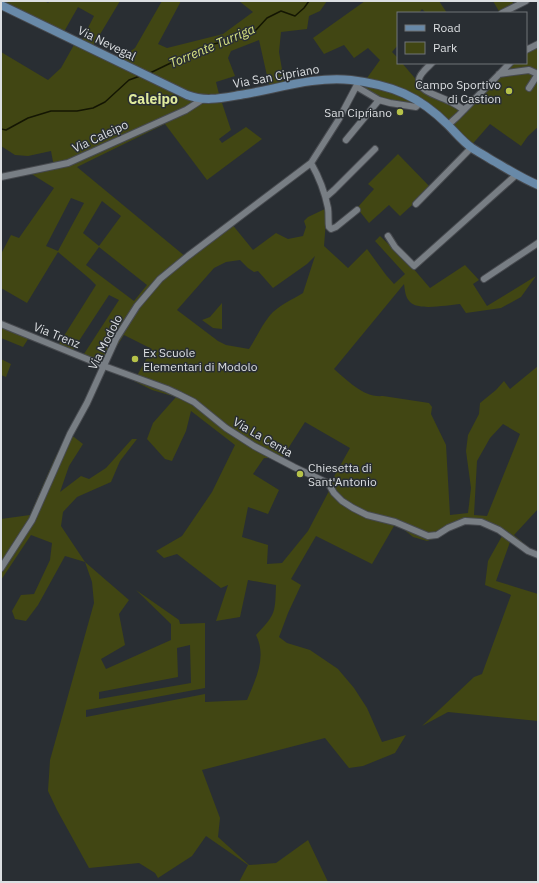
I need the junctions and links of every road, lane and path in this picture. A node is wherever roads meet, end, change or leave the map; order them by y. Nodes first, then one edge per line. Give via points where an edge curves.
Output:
1 (526, 1) edge
2 (1, 5) edge
3 (504, 12) edge
4 (538, 44) edge
5 (527, 50) edge
6 (431, 64) edge
7 (509, 64) edge
8 (499, 74) junction
9 (538, 74) edge
10 (358, 84) junction
11 (529, 88) dead end
12 (203, 99) junction
13 (380, 100) junction
14 (421, 102) junction
15 (464, 110) junction
16 (448, 125) junction
17 (346, 140) dead end
18 (471, 148) junction
19 (375, 149) dead end
20 (311, 163) junction
21 (516, 175) junction
22 (1, 177) edge
23 (538, 185) edge
24 (326, 197) junction
25 (416, 204) dead end
26 (357, 210) dead end
27 (388, 236) dead end
28 (538, 243) edge
29 (484, 279) dead end
30 (1, 324) edge
31 (104, 366) junction
32 (538, 555) edge
33 (1, 568) edge

1 - 3 street
2 - 12 main road, Via Nevegal via 187,95
4 - 5 street
6 - 15 street via 420,76 420,85
7 - 8 street
8 - 9 street via 529,70
8 - 15 street
9 - 11 street
10 - 12 main road, Via San Cipriano via 343,80 320,80
10 - 13 street, Via San Cipriano
10 - 14 main road, Via San Cipriano via 396,89
10 - 20 street, Via Modolo
12 - 22 street, Via Caleipo via 186,110 68,163
13 - 14 street, Via San Cipriano via 416,107
13 - 17 street
14 - 16 main road, Via San Cipriano
15 - 16 street
16 - 18 main road, Via San Cipriano
18 - 21 main road, Via San Cipriano
18 - 25 street
19 - 24 street
20 - 24 street
20 - 31 street, Via Modolo via 160,279 128,319
21 - 23 main road, Via San Cipriano
21 - 27 street via 414,266
24 - 26 street via 330,228 336,227
28 - 29 street
30 - 31 street, Via Trenz
31 - 32 street, Via La Centa via 194,402 226,428 254,446 328,483 342,501 367,515 396,522 428,536 437,535 465,521 481,522 499,530 526,550
31 - 33 street, Via Modolo via 32,520

